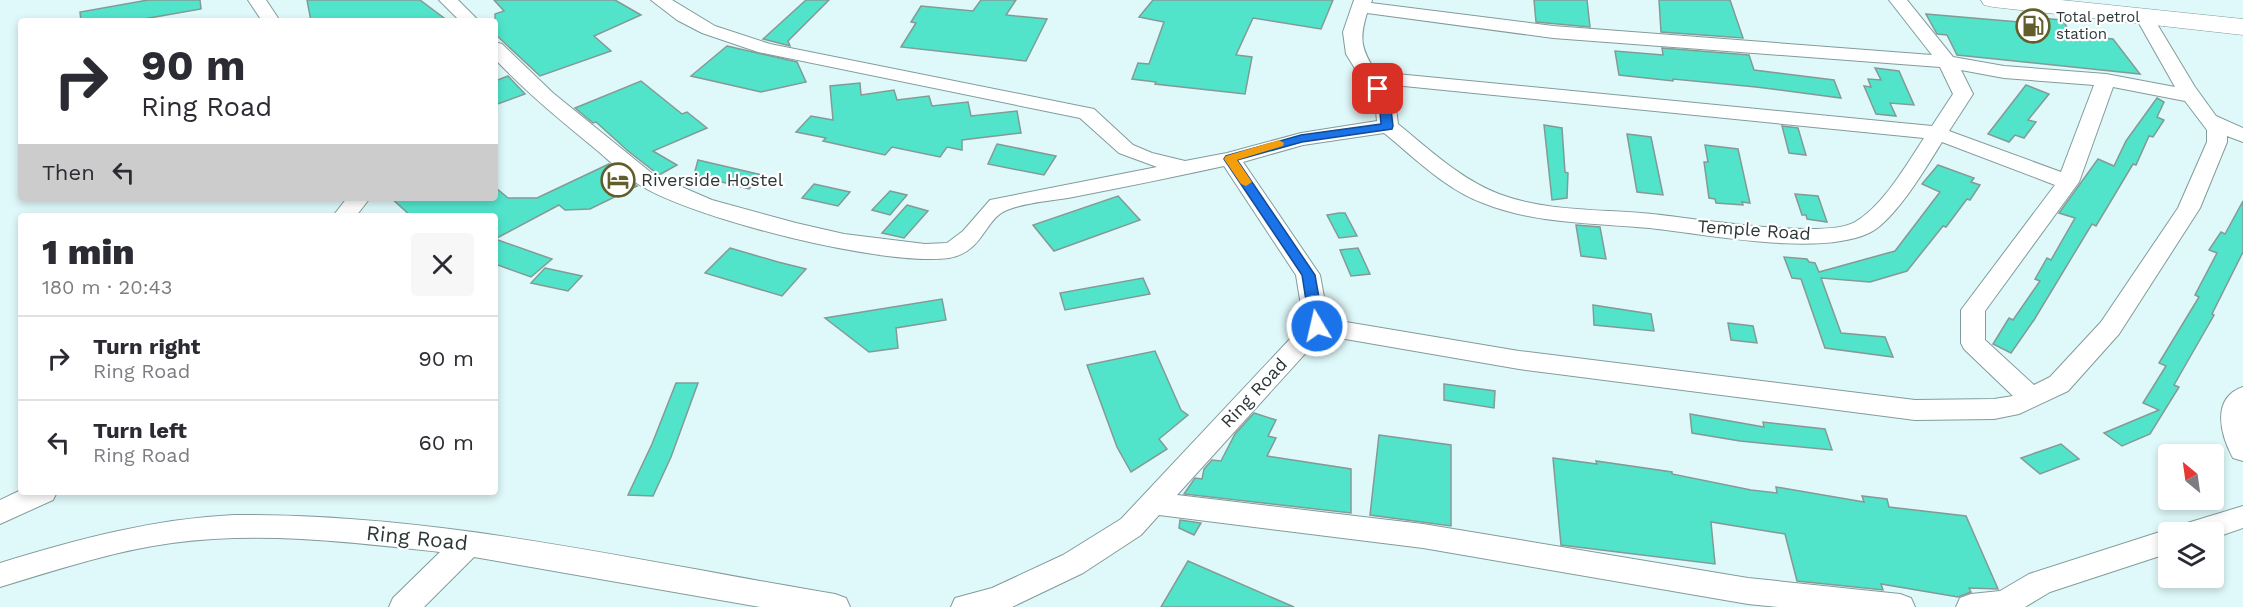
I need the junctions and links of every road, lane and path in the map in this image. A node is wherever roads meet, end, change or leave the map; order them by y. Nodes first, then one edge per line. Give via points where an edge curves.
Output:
1 (257, 0) edge
2 (448, 0) edge
3 (660, 0) edge
4 (1898, 0) edge
5 (1993, 0) edge
6 (1362, 4) edge
7 (269, 18) edge
8 (467, 18) edge
9 (2145, 18) junction
10 (2243, 27) edge
11 (498, 51) edge
12 (1947, 62) junction
13 (1371, 77) junction
14 (2106, 80) junction
15 (2193, 96) junction
16 (2210, 120) junction
17 (1388, 126) junction
18 (1936, 133) junction
19 (2243, 136) edge
20 (1230, 159) junction
21 (1187, 167) junction
22 (2068, 182) junction
23 (356, 201) edge
24 (346, 213) edge
25 (1317, 326) junction
26 (2243, 397) edge
27 (2032, 398) junction
28 (2243, 451) edge
29 (36, 495) edge
30 (1152, 503) junction
31 (0, 513) edge
32 (2243, 517) edge
33 (2224, 523) edge
34 (469, 543) junction
35 (2158, 545) edge
36 (0, 575) edge
37 (404, 607) edge
38 (835, 607) edge
39 (966, 607) edge
40 (1899, 607) edge
41 (1971, 607) edge

1 - 7 street
2 - 8 street
3 - 21 street via 699,26 750,43 1087,113 1125,149 1143,158
4 - 12 street, Temple Road
5 - 9 highway
6 - 12 street via 1553,32
6 - 13 street via 1352,32 1355,54
9 - 10 highway
9 - 15 street
11 - 21 street via 525,80 647,180 720,209 862,245 928,253 951,250 970,239 998,205
12 - 14 street via 2004,72
12 - 18 street, Temple Road via 1963,94
13 - 17 street via 1385,101
13 - 18 street
14 - 15 street
14 - 22 street
15 - 16 street
16 - 19 street
16 - 27 street via 2217,130 2217,142 2189,208 2110,328 2059,384
17 - 18 street, Temple Road via 1472,190 1493,199 1540,210 1806,235 1863,228 1905,181
17 - 20 street via 1301,139
18 - 22 street
20 - 21 street
20 - 25 street via 1308,275
22 - 27 street via 1973,310 1973,343
23 - 24 street
25 - 27 street via 1519,360 1915,410 1994,409
25 - 30 street, Ring Road
26 - 28 street via 2232,415
29 - 31 street
30 - 39 street, Ring Road via 1131,527 1073,564 997,600
30 - 40 street via 1423,536 1748,591
32 - 33 street
34 - 36 street, Ring Road via 342,529 214,528 141,536
34 - 37 street
34 - 38 street, Ring Road
35 - 41 street via 2040,583 2005,603

